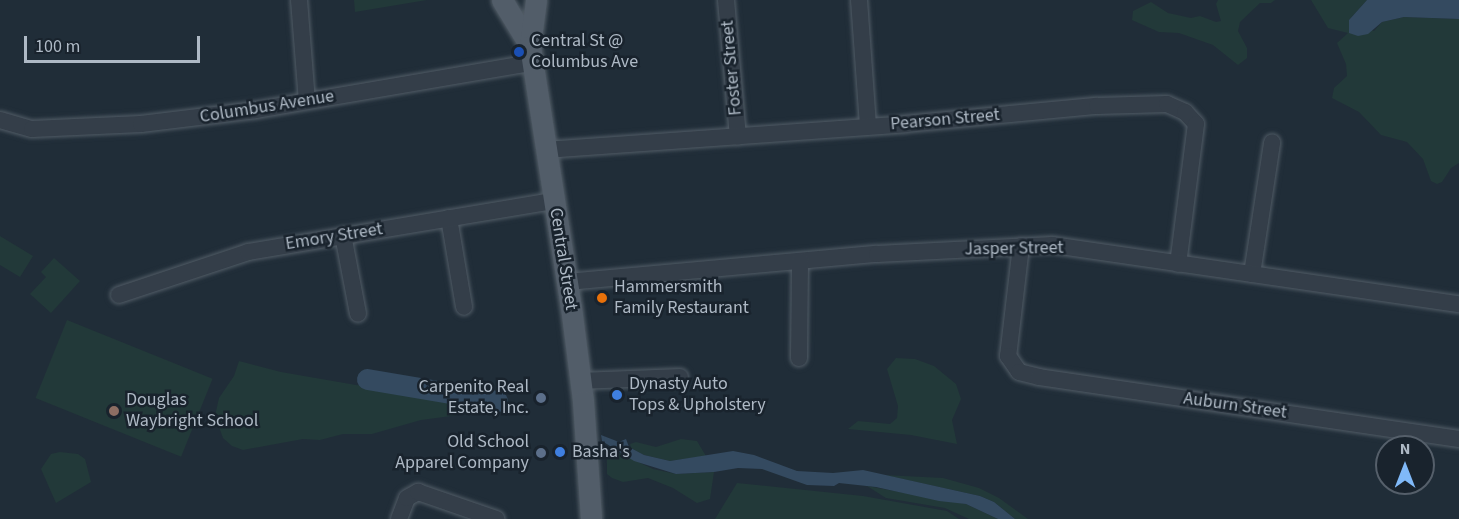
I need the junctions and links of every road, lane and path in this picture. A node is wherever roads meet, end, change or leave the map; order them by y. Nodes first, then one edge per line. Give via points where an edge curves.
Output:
1 (299, 0) edge
2 (502, 0) edge
3 (536, 0) edge
4 (726, 0) edge
5 (859, 0) edge
6 (531, 55) junction
7 (307, 101) junction
8 (0, 120) edge
9 (868, 126) junction
10 (738, 136) junction
11 (1272, 143) dead end
12 (546, 150) junction
13 (554, 201) junction
14 (449, 218) junction
15 (343, 235) junction
16 (1021, 246) junction
17 (800, 261) junction
18 (1178, 264) junction
19 (1252, 274) junction
20 (567, 282) junction
21 (119, 295) dead end
22 (1459, 304) edge
23 (464, 308) dead end
24 (358, 314) dead end
25 (799, 358) dead end
26 (680, 377) dead end
27 (580, 381) junction
28 (1459, 439) edge
29 (399, 519) edge
30 (496, 519) edge
31 (591, 519) edge

1 - 7 street
2 - 6 main road
3 - 6 main road, Central Street
4 - 10 street, Foster Street
5 - 9 street
6 - 7 street, Columbus Avenue
6 - 12 main road, Central Street
7 - 8 street, Columbus Avenue via 141,124 32,129
9 - 10 street, Pearson Street
9 - 18 street, Pearson Street via 1097,106 1176,107 1196,124
10 - 12 street, Pearson Street
11 - 19 street
12 - 13 main road, Central Street
13 - 14 street, Emory Street
13 - 20 main road, Central Street
14 - 15 street, Emory Street
14 - 23 street
15 - 21 street, Emory Street via 227,257
15 - 24 street
16 - 17 street, Jasper Street
16 - 18 street, Jasper Street via 1053,245
16 - 28 street, Auburn Street via 1008,356 1019,372
17 - 20 street, Jasper Street
17 - 25 street
18 - 19 street, Jasper Street
19 - 22 street, Jasper Street
20 - 27 main road, Central Street
26 - 27 street
27 - 31 main road, Central Street
29 - 30 street via 407,498 418,492

